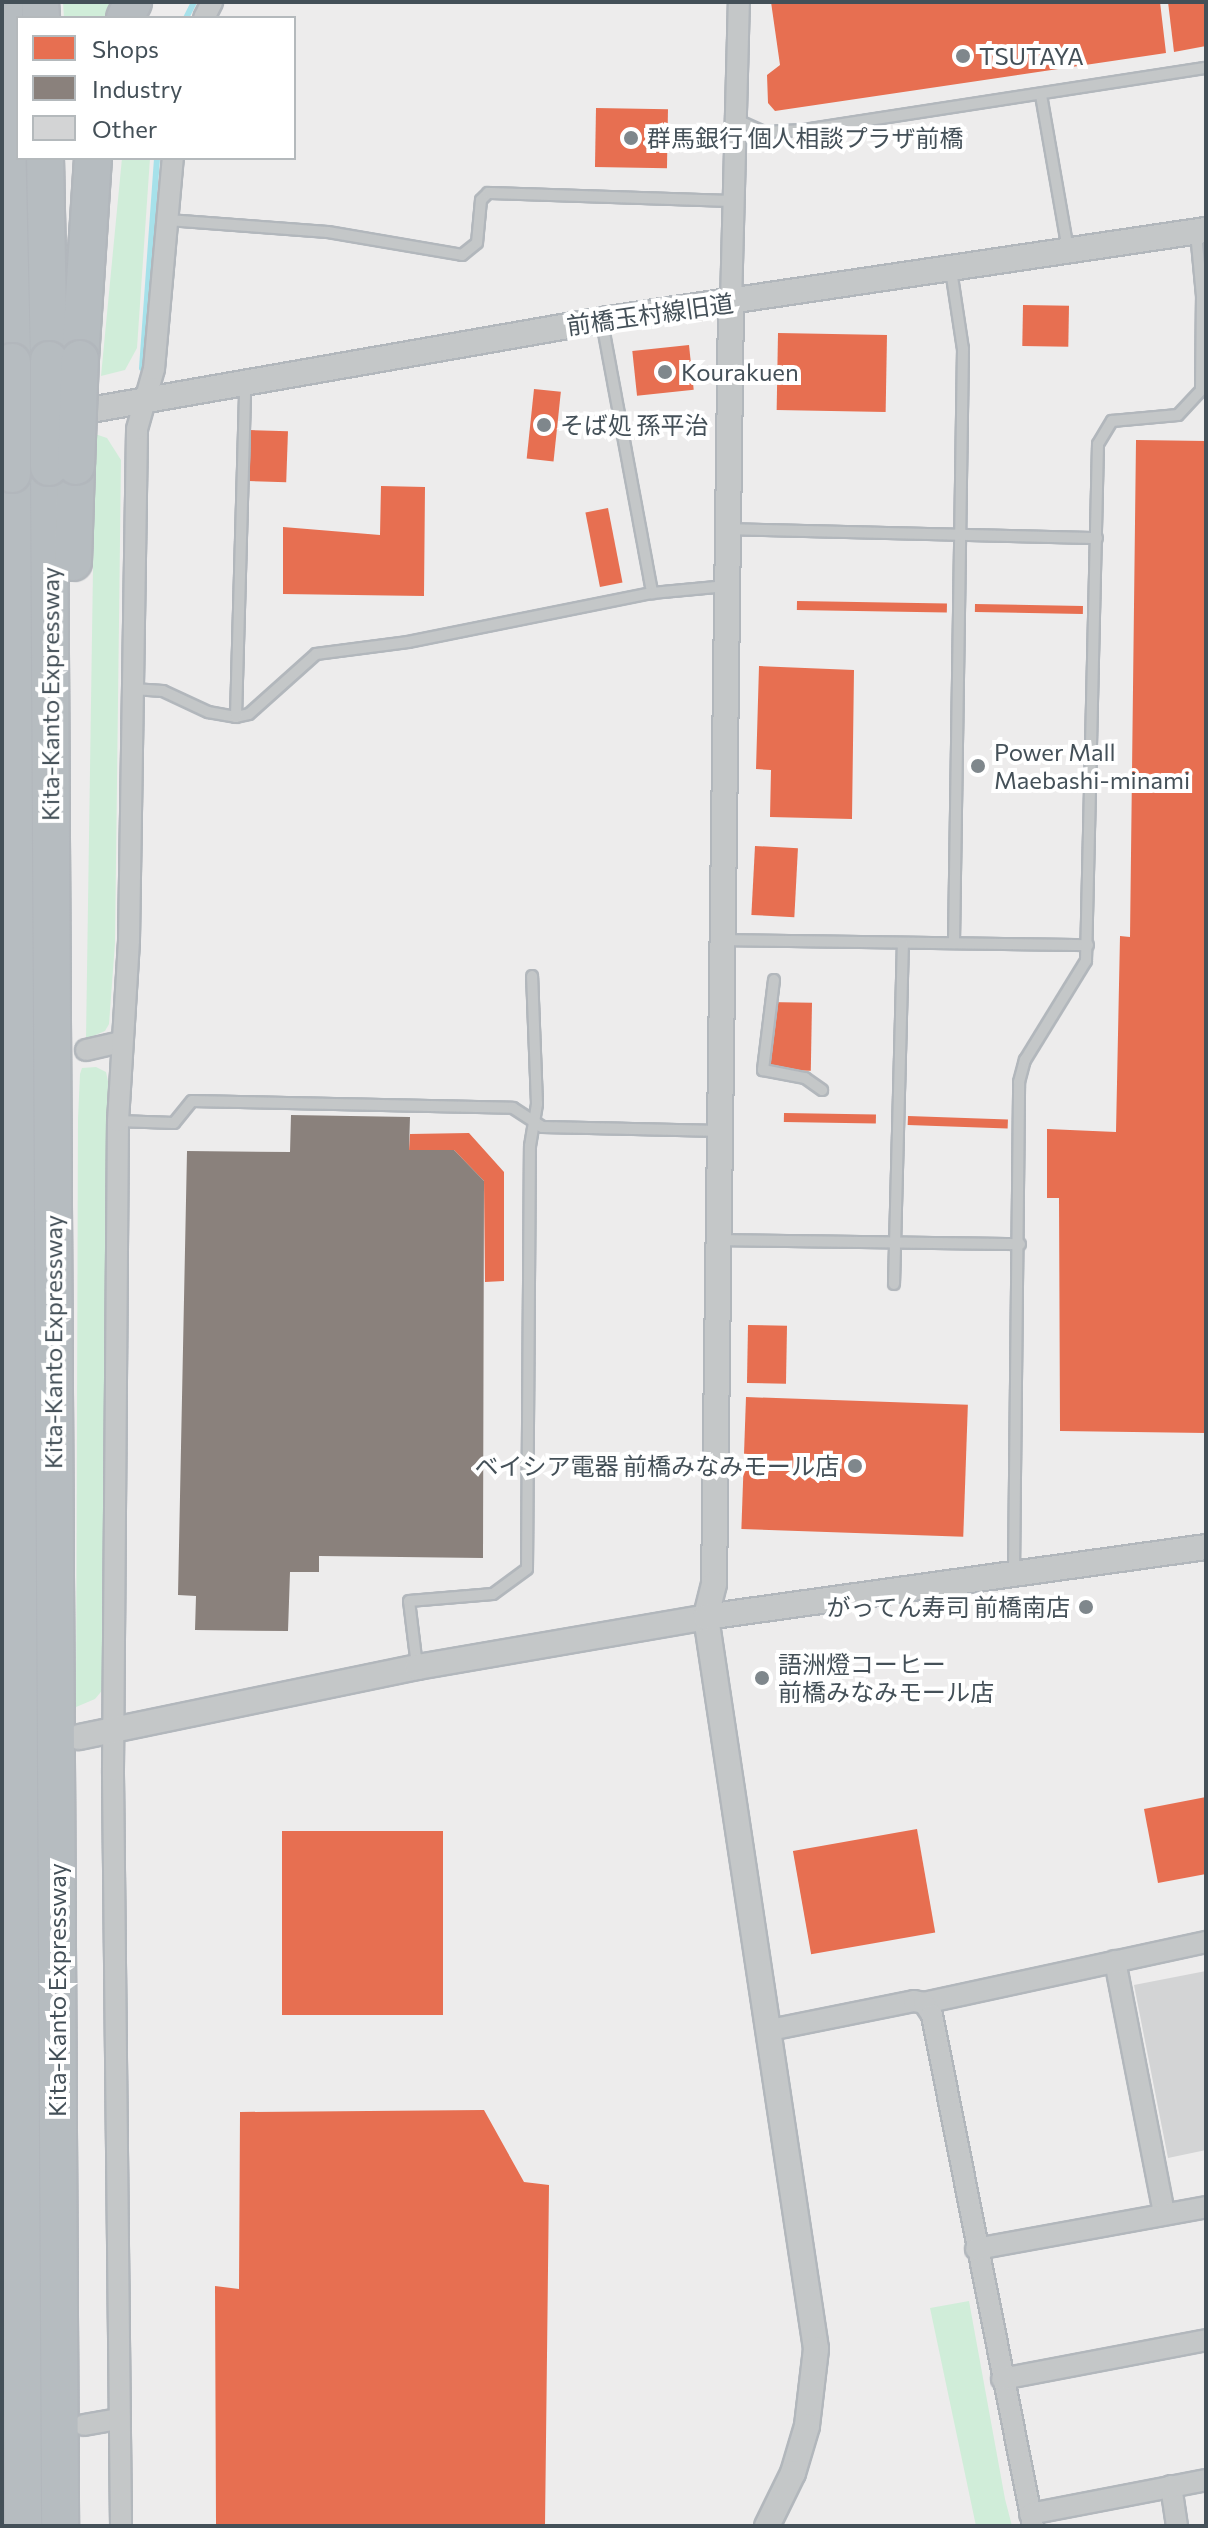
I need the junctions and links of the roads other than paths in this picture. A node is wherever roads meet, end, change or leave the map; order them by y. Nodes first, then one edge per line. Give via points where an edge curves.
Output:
1 (4, 2) edge
2 (739, 2) edge
3 (1206, 68) edge
4 (1041, 95) junction
5 (737, 120) junction
6 (45, 160) edge
7 (93, 160) edge
8 (173, 160) edge
9 (734, 201) junction
10 (168, 220) junction
11 (1201, 231) edge
12 (1068, 252) junction
13 (951, 270) junction
14 (731, 303) junction
15 (602, 320) junction
16 (64, 359) junction
17 (245, 385) junction
18 (142, 398) junction
19 (96, 409) dead end
20 (728, 529) junction
21 (962, 535) junction
22 (1097, 538) junction
23 (727, 586) junction
24 (652, 593) junction
25 (133, 689) junction
26 (236, 717) junction
27 (2, 764) edge
28 (723, 940) junction
29 (903, 943) junction
30 (954, 943) junction
31 (1088, 945) junction
32 (15, 975) junction
33 (532, 976) dead end
34 (774, 980) dead end
35 (120, 1042) junction
36 (86, 1050) dead end
37 (822, 1090) dead end
38 (118, 1121) junction
39 (533, 1123) junction
40 (721, 1131) junction
41 (719, 1240) junction
42 (894, 1242) junction
43 (1020, 1244) junction
44 (894, 1284) dead end
45 (1206, 1547) edge
46 (1014, 1577) junction
47 (706, 1617) junction
48 (418, 1667) junction
49 (113, 1727) junction
50 (79, 1737) dead end
51 (1206, 1942) edge
52 (1115, 1961) junction
53 (924, 2003) junction
54 (770, 2030) junction
55 (1206, 2207) edge
56 (1164, 2214) junction
57 (976, 2249) junction
58 (1206, 2340) edge
59 (1002, 2379) junction
60 (119, 2419) junction
61 (84, 2425) dead end
62 (1206, 2480) edge
63 (1171, 2486) junction
64 (1031, 2520) edge
65 (23, 2526) edge
66 (60, 2526) edge
67 (121, 2526) edge
68 (767, 2526) edge
69 (1177, 2526) edge

1 - 32 highway, Kita-Kanto Expressway, bridge
2 - 5 street
3 - 4 lane
4 - 5 lane via 791,131 764,132
4 - 12 lane
5 - 9 street
6 - 16 highway
7 - 16 highway
8 - 10 street
9 - 10 lane via 488,193 481,200 477,243 462,255 328,232
9 - 14 street
10 - 18 street via 154,369
11 - 12 street, 前橋玉村線旧道
11 - 22 lane via 1201,390 1178,415 1122,418 1102,433
12 - 13 street, 前橋玉村線旧道
13 - 14 street, 前橋玉村線旧道
13 - 21 lane via 963,349
14 - 15 street, 前橋玉村線旧道
14 - 20 street
15 - 17 street, 前橋玉村線旧道
15 - 24 lane
16 - 66 highway, Kita-Kanto Expressway, bridge via 62,467 71,632 51,935
17 - 18 street, 前橋玉村線旧道
17 - 26 lane
18 - 19 street, 前橋玉村線旧道
18 - 25 street
20 - 21 lane
20 - 23 street
21 - 22 lane
21 - 30 lane
22 - 31 lane
23 - 24 lane
23 - 28 street
24 - 26 lane via 408,642 316,654 249,714
25 - 26 lane via 163,691 208,712
25 - 35 street via 129,940
27 - 32 highway
28 - 29 lane
28 - 40 street
29 - 30 lane
29 - 42 lane
30 - 31 lane
31 - 43 lane via 1086,961 1020,1069
32 - 65 highway, Kita-Kanto Expressway
33 - 39 lane
34 - 37 lane via 763,1070 805,1078
35 - 36 street
35 - 38 street
38 - 39 lane via 174,1123 192,1101 513,1108
38 - 49 street
39 - 40 lane
39 - 48 lane via 527,1569 493,1594 409,1601
40 - 41 street
41 - 42 lane
41 - 47 street via 714,1584
42 - 43 lane
42 - 44 lane
43 - 46 lane
45 - 46 street
46 - 47 street
47 - 48 street
47 - 54 street
48 - 49 street
49 - 50 street
49 - 60 street
51 - 52 street
52 - 53 street
52 - 56 street
53 - 54 street
53 - 57 street via 932,2015
54 - 68 street via 816,2349 807,2426 793,2473
55 - 56 street
56 - 57 street
57 - 59 street
58 - 59 street
59 - 64 street
60 - 61 street
60 - 67 street
62 - 63 street
63 - 64 street
63 - 69 street

